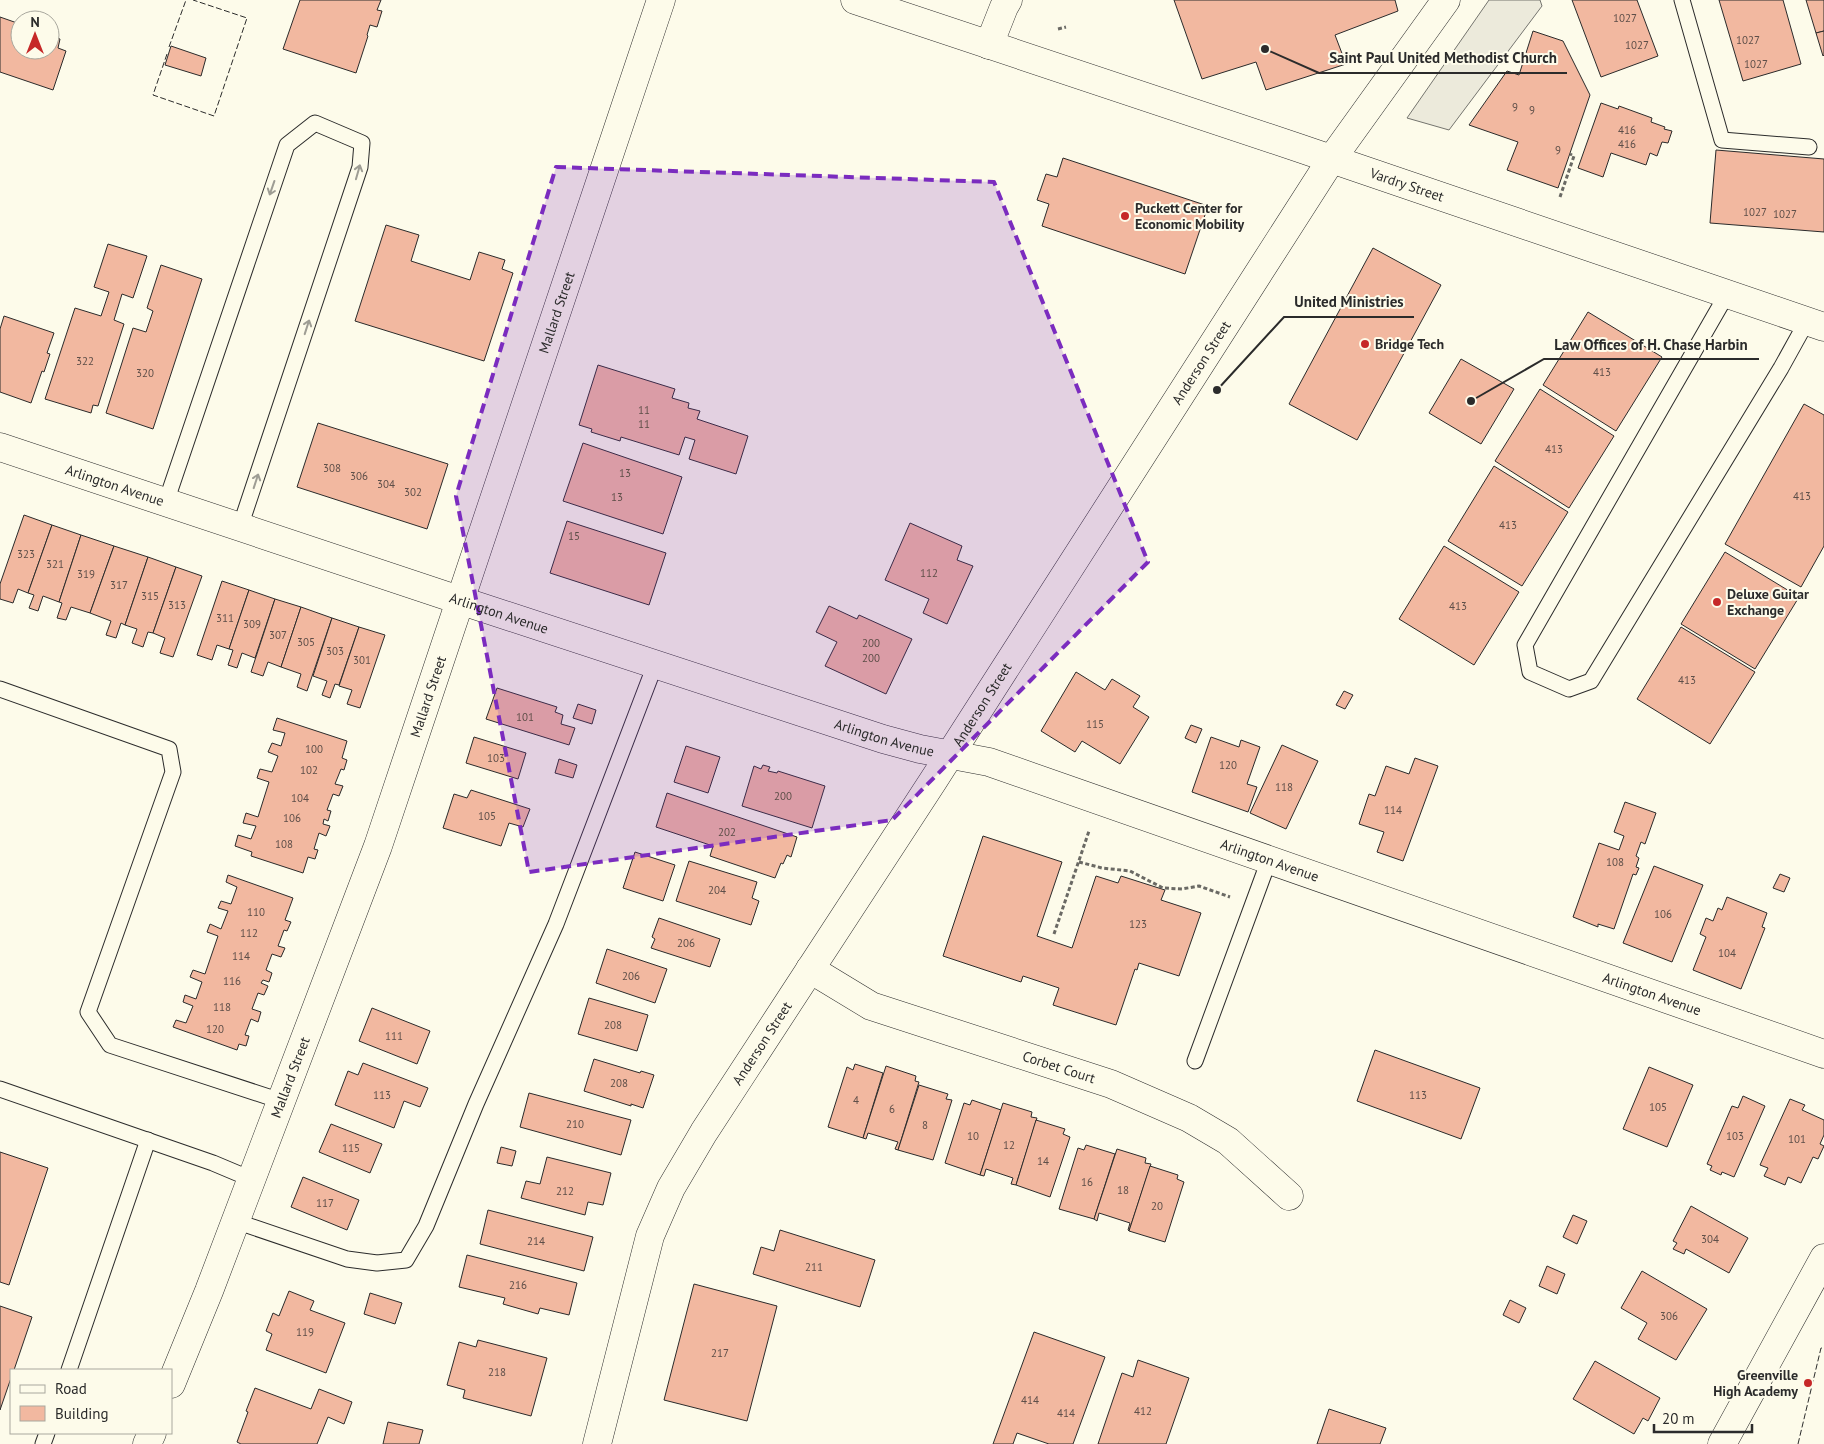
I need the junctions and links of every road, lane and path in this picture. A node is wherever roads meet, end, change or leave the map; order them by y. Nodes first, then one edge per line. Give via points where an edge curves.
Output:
1 (661, 0) edge
2 (855, 0) edge
3 (1008, 0) edge
4 (1446, 0) edge
5 (1682, 0) edge
6 (1066, 27) dead end
7 (1058, 29) dead end
8 (989, 45) junction
9 (1809, 147) dead end
10 (1570, 154) dead end
11 (1331, 160) junction
12 (1560, 197) dead end
13 (1726, 294) junction
14 (1815, 324) edge
15 (0, 447) edge
16 (166, 502) junction
17 (240, 527) junction
18 (460, 600) junction
19 (655, 665) junction
20 (0, 689) edge
21 (950, 754) junction
22 (1089, 831) dead end
23 (1269, 860) junction
24 (1079, 862) junction
25 (1234, 895) dead end
26 (1054, 934) dead end
27 (810, 969) junction
28 (1824, 1054) edge
29 (1195, 1061) dead end
30 (0, 1089) edge
31 (281, 1101) junction
32 (148, 1140) junction
33 (251, 1179) junction
34 (1289, 1196) dead end
35 (235, 1220) junction
36 (1824, 1258) edge
37 (69, 1369) edge
38 (172, 1381) edge
39 (597, 1444) edge
40 (1722, 1444) edge

1 - 18 street, Mallard Street
2 - 8 street, Vardry Street
3 - 8 street
4 - 11 street, Anderson Street
5 - 9 lane via 1722,140
6 - 7 path
8 - 11 street, Vardry Street
10 - 12 path via 1574,156
11 - 13 street, Vardry Street
11 - 21 street, Anderson Street
13 - 14 street, Vardry Street
13 - 14 lane via 1525,645 1530,672 1568,689 1591,681 1781,368
15 - 16 street, Arlington Avenue
16 - 17 street, Arlington Avenue
17 -> 16 lane via 360,167 362,143 315,123 287,145
17 - 18 street, Arlington Avenue
18 - 19 street, Arlington Avenue
18 - 31 street, Mallard Street via 378,846
19 - 21 street, Arlington Avenue via 882,739
19 - 35 lane via 556,924 426,1226 406,1260 377,1263 346,1259
20 - 31 lane via 169,748 173,772 88,1012 110,1045
21 - 23 street, Arlington Avenue via 989,762
21 - 27 street, Anderson Street
22 - 24 path
23 - 28 street, Arlington Avenue
23 - 29 lane
24 - 25 path via 1130,871 1163,888 1199,886 1231,897
24 - 26 path
27 - 34 street, Corbet Court via 870,1006 1111,1084 1189,1118 1228,1141
27 - 39 street, Anderson Street via 704,1132 650,1236
30 - 32 lane
31 - 33 street, Mallard Street
32 - 33 lane
32 - 37 lane
33 - 35 street, Mallard Street
35 - 38 street, Mallard Street
36 - 40 street

